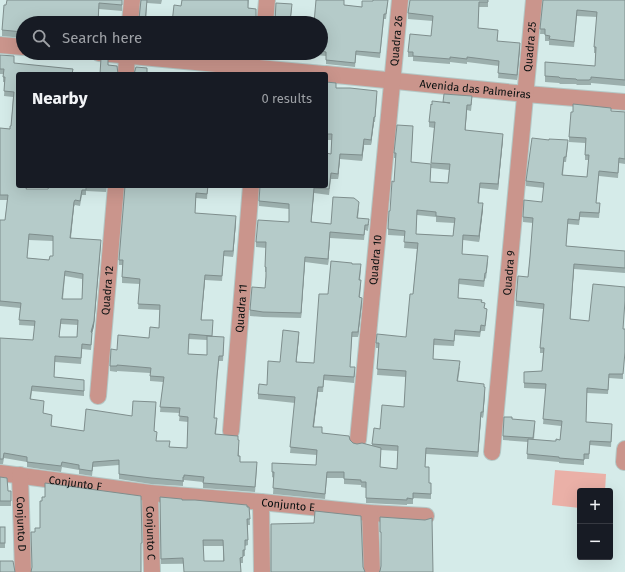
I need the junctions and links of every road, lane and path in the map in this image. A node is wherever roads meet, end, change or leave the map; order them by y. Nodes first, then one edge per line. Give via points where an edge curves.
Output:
1 (132, 0) edge
2 (267, 0) edge
3 (400, 0) edge
4 (534, 0) edge
5 (131, 16) edge
6 (266, 16) edge
7 (0, 46) edge
8 (16, 47) edge
9 (127, 60) edge
10 (200, 60) edge
11 (261, 65) edge
12 (126, 72) edge
13 (308, 72) edge
14 (328, 74) edge
15 (392, 81) junction
16 (526, 94) junction
17 (625, 102) edge
18 (116, 188) edge
19 (251, 188) edge
20 (98, 396) dead end
21 (231, 430) dead end
22 (358, 440) dead end
23 (492, 452) dead end
24 (0, 473) edge
25 (20, 475) junction
26 (150, 493) junction
27 (261, 502) junction
28 (370, 513) junction
29 (426, 516) dead end
30 (23, 572) edge
31 (152, 572) edge
32 (262, 572) edge
33 (372, 572) edge

1 - 5 street
2 - 6 street
3 - 15 street, Quadra 26
4 - 16 street, Quadra 25
7 - 8 street
9 - 12 street
10 - 11 street
11 - 13 street
14 - 15 street, Avenida das Palmeiras
15 - 16 street, Avenida das Palmeiras
15 - 22 street, Quadra 10
16 - 17 street, Avenida das Palmeiras
16 - 23 street, Quadra 9
18 - 20 street, Quadra 12
19 - 21 street, Quadra 11
24 - 25 street, Conjunto F
25 - 26 street, Conjunto F
25 - 30 street, Conjunto D
26 - 27 street, Conjunto E
26 - 31 street, Conjunto C
27 - 28 street, Conjunto E
27 - 32 street
28 - 29 street, Conjunto E
28 - 33 street

